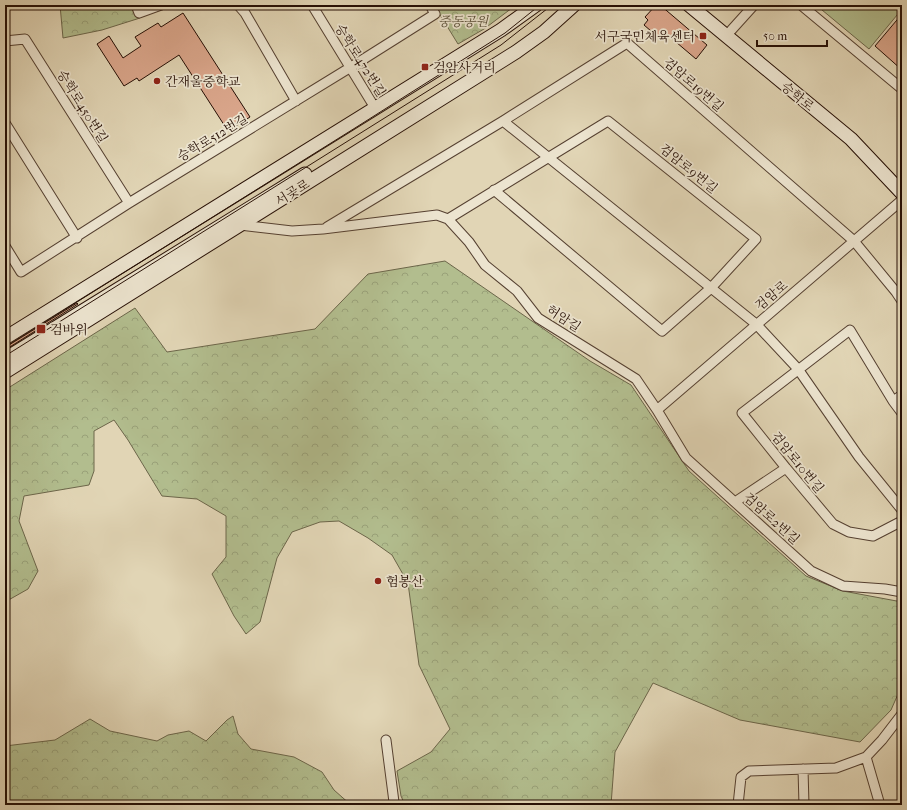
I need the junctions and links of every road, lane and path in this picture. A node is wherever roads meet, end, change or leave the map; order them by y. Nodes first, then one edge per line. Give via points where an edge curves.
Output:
1 (136, 5) edge
2 (161, 5) edge
3 (238, 5) edge
4 (312, 5) edge
5 (430, 5) edge
6 (536, 5) edge
7 (564, 5) edge
8 (574, 5) edge
9 (689, 5) edge
10 (754, 5) edge
11 (801, 5) edge
12 (726, 36) junction
13 (5, 41) edge
14 (351, 67) junction
15 (902, 88) edge
16 (296, 101) junction
17 (375, 108) junction
18 (503, 121) junction
19 (5, 123) edge
20 (548, 157) junction
21 (494, 190) junction
22 (902, 193) edge
23 (902, 200) edge
24 (129, 203) junction
25 (448, 219) junction
26 (240, 225) junction
27 (323, 230) junction
28 (77, 238) junction
29 (854, 241) junction
30 (5, 246) edge
31 (711, 288) junction
32 (902, 301) edge
33 (756, 324) junction
34 (5, 338) edge
35 (5, 359) edge
36 (798, 369) junction
37 (5, 372) edge
38 (902, 395) edge
39 (893, 401) junction
40 (657, 410) junction
41 (902, 413) edge
42 (786, 468) junction
43 (735, 502) junction
44 (902, 510) edge
45 (902, 521) edge
46 (902, 592) edge
47 (902, 714) edge
48 (386, 740) dead end
49 (866, 757) junction
50 (803, 769) junction
51 (395, 805) edge
52 (738, 805) edge
53 (804, 805) edge
54 (880, 805) edge

1 - 2 street via 139,13
3 - 16 street
4 - 14 street, 승학로472번길
5 - 14 street, 승학로512번길 via 435,14
6 - 17 main road via 501,30
7 - 35 main road, 서곶로 via 524,37 452,84
8 - 26 main road, 서곶로 via 544,32 516,52
9 - 12 main road, 승학로
10 - 12 street
11 - 15 street
12 - 22 main road, 승학로 via 851,139
13 - 24 street, 승학로450번길 via 25,39
14 - 16 street, 승학로512번길
14 - 17 street, 승학로472번길
16 - 24 street, 승학로512번길
17 - 34 main road
18 - 20 street
18 - 27 street
18 - 29 street, 검암로19번길 via 627,42
19 - 28 street
20 - 21 street
20 - 31 street
20 - 31 street, 검암로9번길 via 608,121 756,239
21 - 25 street
21 - 31 street, 검암로9번길 via 662,331
23 - 29 street, 검암로
24 - 28 street, 승학로512번길
25 - 27 street via 437,216
25 - 40 street, 허암길 via 486,265 517,291 538,318 636,379
26 - 27 street
26 - 37 main road, 서곶로
28 - 30 street, 승학로512번길 via 21,272
29 - 32 street
29 - 33 street, 검암로
31 - 33 street
33 - 36 street
33 - 40 street, 검암로
36 - 39 street, 검암로10번길 via 850,330
36 - 42 street, 검암로10번길 via 742,413
36 - 44 street via 859,457
38 - 39 street
39 - 41 street, 검암로10번길
40 - 43 street, 검암로2번길 via 686,458
42 - 43 street
42 - 45 street, 검암로10번길 via 833,524 849,532 873,536
43 - 46 street, 검암로2번길 via 811,571 843,586
47 - 49 street
48 - 51 street
49 - 50 street via 836,768
49 - 54 street
50 - 52 street via 749,771 741,777
50 - 53 street

